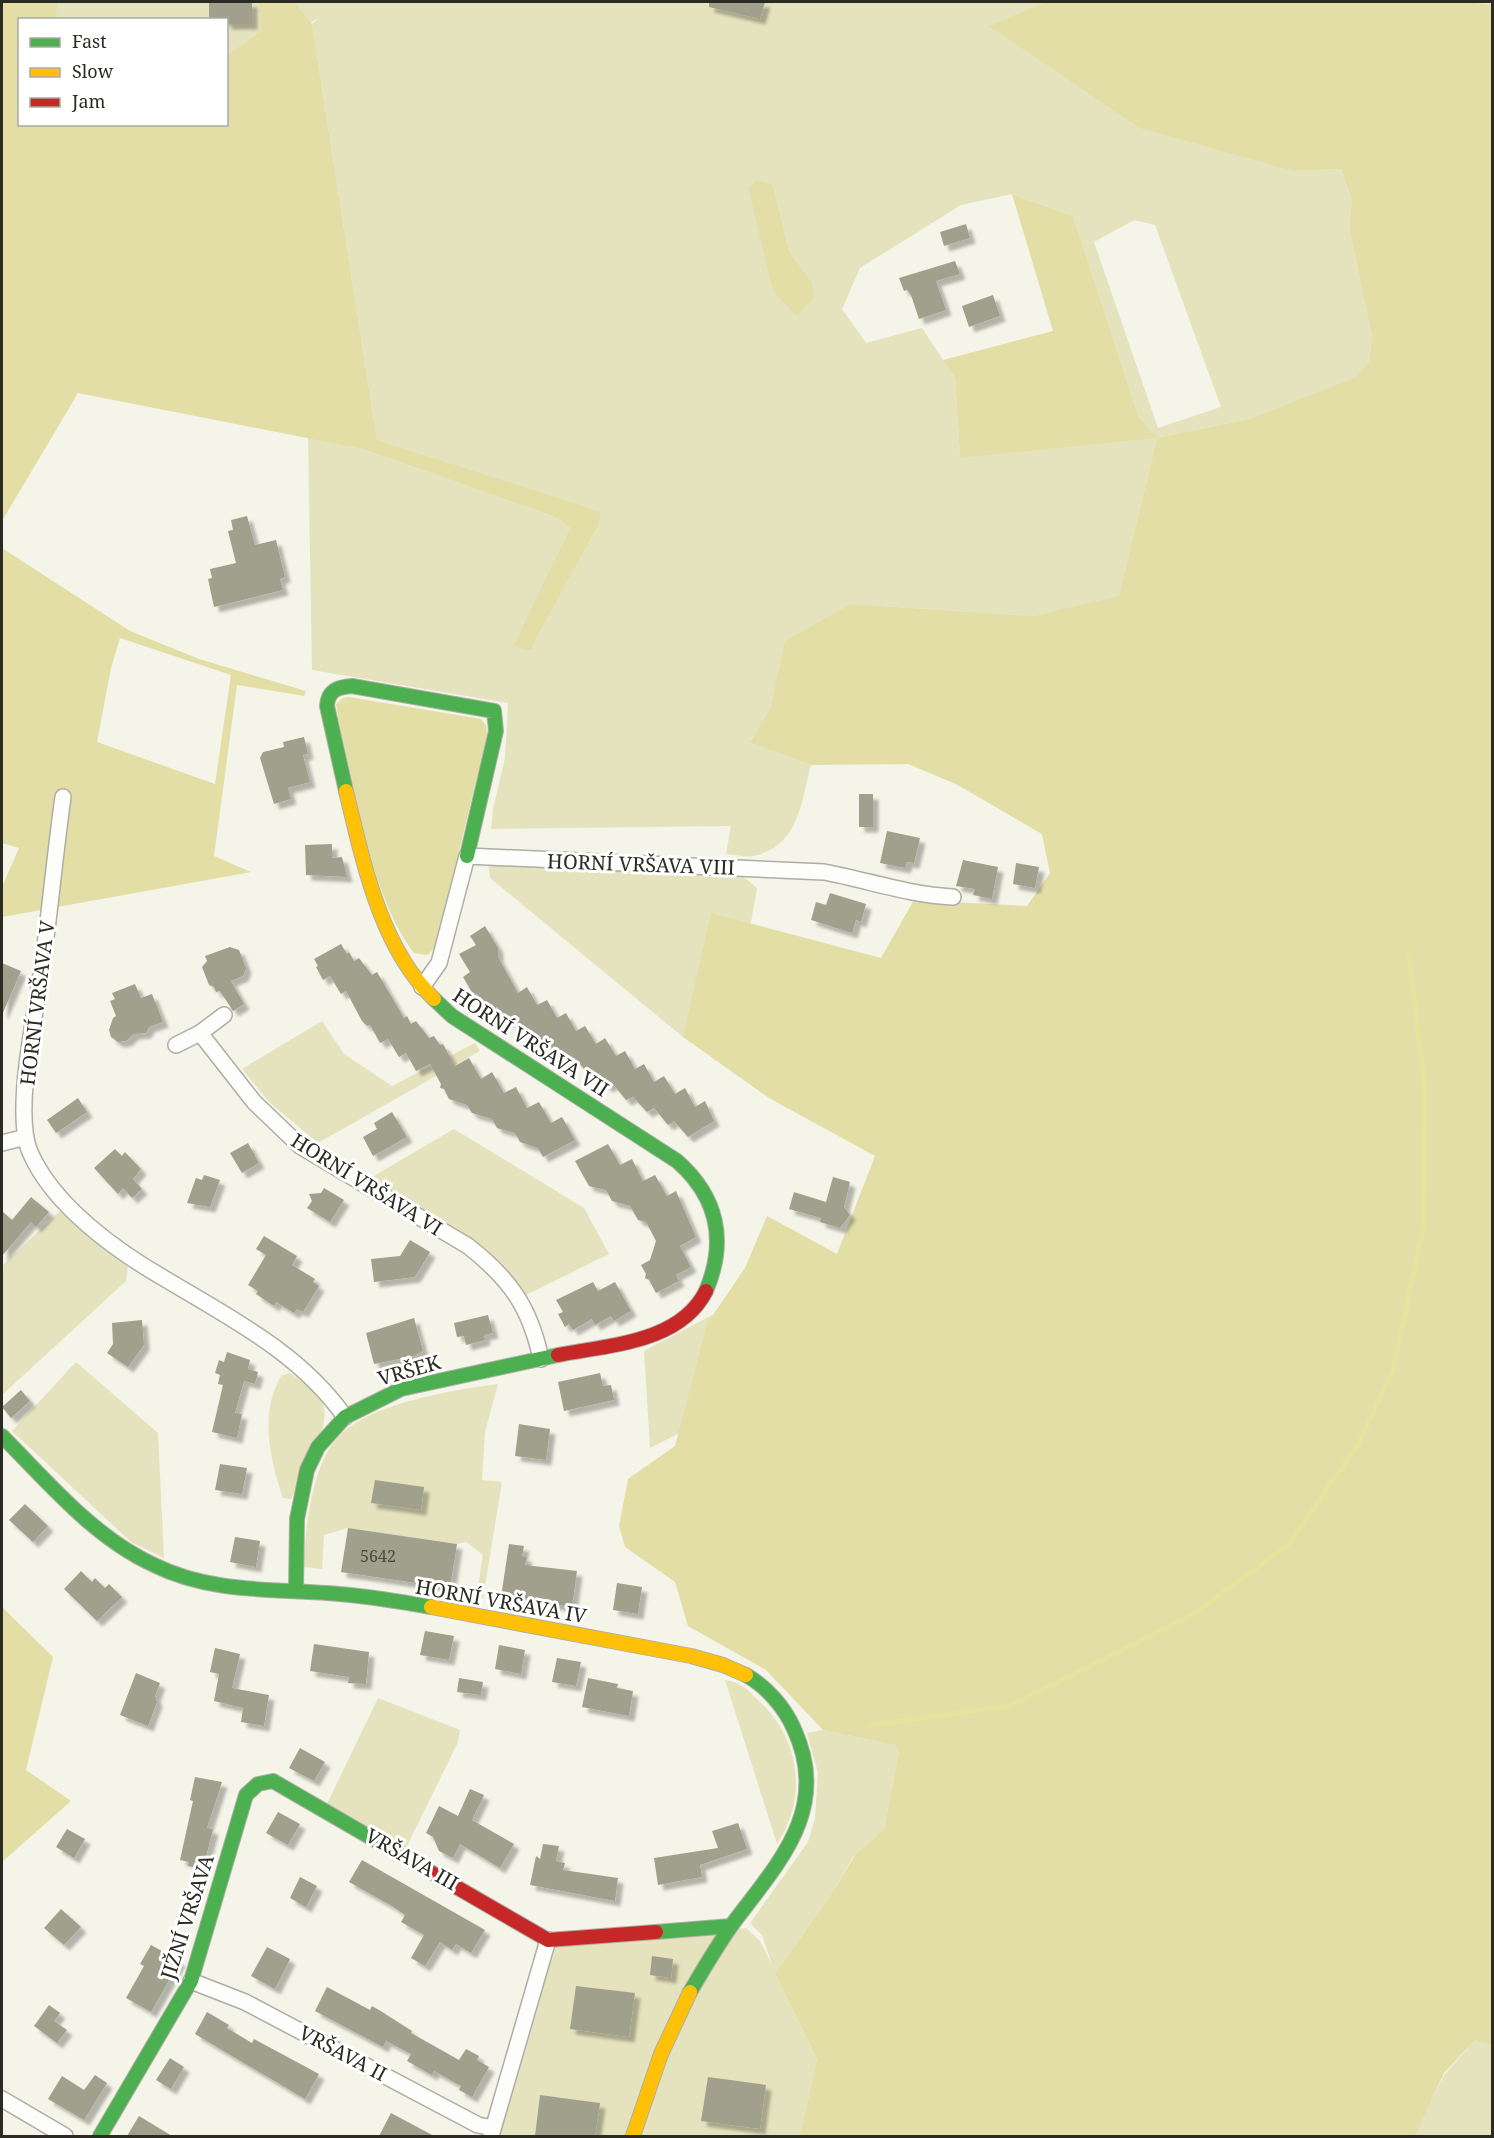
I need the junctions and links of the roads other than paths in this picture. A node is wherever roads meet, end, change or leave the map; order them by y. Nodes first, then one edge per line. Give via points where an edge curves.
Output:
1 (63, 797) dead end
2 (466, 856) junction
3 (952, 897) dead end
4 (422, 987) junction
5 (224, 1015) dead end
6 (200, 1033) junction
7 (176, 1045) dead end
8 (26, 1137) junction
9 (2, 1143) edge
10 (669, 1329) joint
11 (542, 1359) junction
12 (345, 1417) junction
13 (2, 1436) edge
14 (296, 1590) junction
15 (273, 1781) joint
16 (731, 1926) junction
17 (548, 1941) junction
18 (190, 1981) junction
19 (2, 2099) edge
20 (492, 2132) edge
21 (65, 2136) edge
22 (100, 2136) edge
23 (633, 2136) edge

1 - 8 street, HORNÍ VRŠAVA V via 26,1071
2 - 3 street, HORNÍ VRŠAVA VIII via 824,872 928,896
2 - 4 street via 439,963
2 - 4 street, HORNÍ VRŠAVA VII via 496,731 494,711 352,686 335,688 327,700 328,713 374,894 388,929
4 - 10 street, HORNÍ VRŠAVA VII via 452,1016 677,1161 702,1184 716,1217 711,1278 692,1313
5 - 6 street
6 - 7 street
6 - 11 street, HORNÍ VRŠAVA VI via 254,1102 300,1146 484,1258 521,1301 534,1327
8 - 9 street
8 - 12 street, HORNÍ VRŠAVA V via 36,1162 87,1224 144,1267 254,1332 306,1371
10 - 11 street, VRŠEK
11 - 12 street, VRŠEK via 401,1389
12 - 14 street, VRŠEK via 318,1447 307,1470 297,1519
13 - 14 street, HORNÍ VRŠAVA IV via 95,1527 119,1546 159,1568 237,1589
14 - 16 street, HORNÍ VRŠAVA IV via 352,1595 510,1621 706,1660 753,1679 788,1719 805,1758 808,1784 803,1818 791,1845
15 - 17 street, VRŠAVA III
15 - 18 street, JIŽNÍ VRŠAVA via 258,1784 246,1795
16 - 17 street
16 - 23 street, HORNÍ VRŠAVA IV via 685,2005 652,2077
17 - 20 street
18 - 20 street, VRŠAVA II via 245,2002
18 - 22 street, JIŽNÍ VRŠAVA
19 - 21 street

